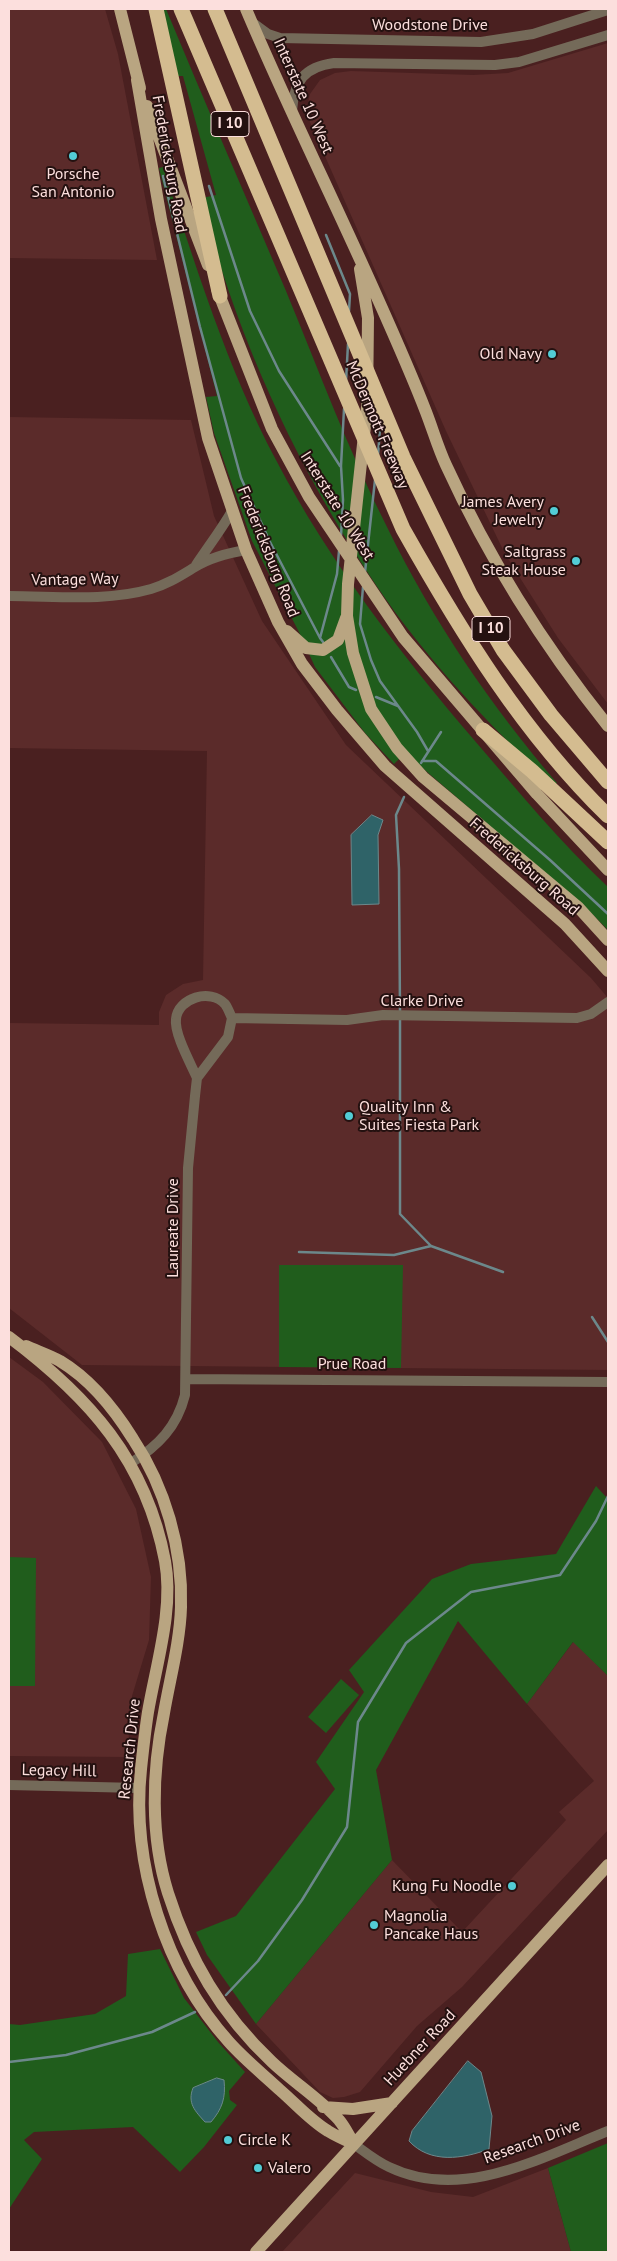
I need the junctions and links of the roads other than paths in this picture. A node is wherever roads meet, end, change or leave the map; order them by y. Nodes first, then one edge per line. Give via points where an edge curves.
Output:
1 (120, 9) edge
2 (156, 9) edge
3 (181, 9) edge
4 (215, 9) edge
5 (246, 9) edge
6 (608, 10) edge
7 (252, 22) junction
8 (608, 35) edge
9 (138, 80) junction
10 (292, 111) junction
11 (358, 256) junction
12 (220, 296) junction
13 (232, 511) junction
14 (246, 550) junction
15 (196, 566) junction
16 (9, 596) edge
17 (347, 616) junction
18 (278, 622) junction
19 (608, 726) edge
20 (483, 730) junction
21 (608, 782) edge
22 (608, 816) edge
23 (608, 842) edge
24 (608, 870) edge
25 (608, 940) edge
26 (608, 971) edge
27 (608, 1002) edge
28 (232, 1018) junction
29 (197, 1078) junction
30 (12, 1339) edge
31 (187, 1380) junction
32 (608, 1382) edge
33 (144, 1455) junction
34 (131, 1463) junction
35 (165, 1564) junction
36 (179, 1626) junction
37 (150, 1701) junction
38 (164, 1711) junction
39 (9, 1785) edge
40 (139, 1788) junction
41 (608, 1865) edge
42 (164, 1874) junction
43 (392, 2103) junction
44 (323, 2107) junction
45 (608, 2131) edge
46 (354, 2144) junction
47 (256, 2252) edge

1 - 9 main road, Interstate 10 West
2 - 12 highway
3 - 22 highway, McDermott Freeway / I 10 via 403,529 507,699 587,796
4 - 21 highway, McDermott Freeway / I 10 via 403,457 470,594 503,650
5 - 7 main road, Interstate 10 West
6 - 7 street, Woodstone Drive via 533,34 481,42 280,38
7 - 10 main road, Interstate 10 West
8 - 10 street via 519,62 495,65 319,65 302,77 293,95
9 - 12 main road, Interstate 10 West
9 - 13 main road, Fredericksburg Road via 161,219 196,390
10 - 11 main road, Interstate 10 West
11 - 17 main road, Fredericksburg Road via 368,318 367,407
11 - 19 main road, Interstate 10 West via 445,464 485,544 552,652
12 - 20 main road, Interstate 10 West via 272,429 308,497 403,637
13 - 14 main road, Fredericksburg Road
13 - 15 street, Vantage Way
14 - 15 street, Vantage Way via 221,555
14 - 18 main road, Fredericksburg Road
15 - 16 street, Vantage Way via 171,582 132,594 111,597
17 - 18 main road via 338,640 323,650 306,648
17 - 25 main road, Fredericksburg Road via 353,654 371,709 397,748 423,777 578,907
18 - 26 main road, Fredericksburg Road via 302,664 385,766 565,924
20 - 23 highway
20 - 24 main road, Interstate 10 West
27 - 28 street, Clarke Drive via 591,1014 577,1018 392,1015 346,1020
28 - 29 street via 228,1037
28 - 29 street, Laureate Drive via 224,1003 205,996 194,998 177,1012 178,1035
29 - 31 street, Laureate Drive via 188,1168
30 - 33 main road via 69,1367 119,1417
30 - 34 main road via 86,1404
31 - 32 street, Prue Road
31 - 33 street via 176,1421 160,1442
33 - 34 street
33 - 36 main road, Research Drive via 177,1544 181,1572
34 - 35 main road, Research Drive via 150,1510
35 - 36 main road via 172,1576
35 - 37 main road, Research Drive via 166,1608
36 - 37 main road via 174,1634 160,1695
36 - 38 main road, Research Drive
37 - 40 main road, Research Drive
38 - 40 main road via 157,1720 148,1776
38 - 42 main road, Research Drive via 155,1789 156,1834
39 - 40 street, Legacy Hill
40 - 42 main road via 146,1793 149,1803 159,1865
40 - 46 main road, Research Drive via 140,1836 152,1894 166,1938 204,2010 258,2071 327,2131
41 - 43 main road, Huebner Road
42 - 44 main road, Research Drive via 181,1932 218,2001 240,2031
43 - 44 main road via 353,2109
43 - 46 main road, Huebner Road
44 - 46 main road, Research Drive via 339,2120
45 - 46 street, Research Drive via 498,2174 457,2180 404,2173 374,2160
46 - 47 main road, Huebner Road

